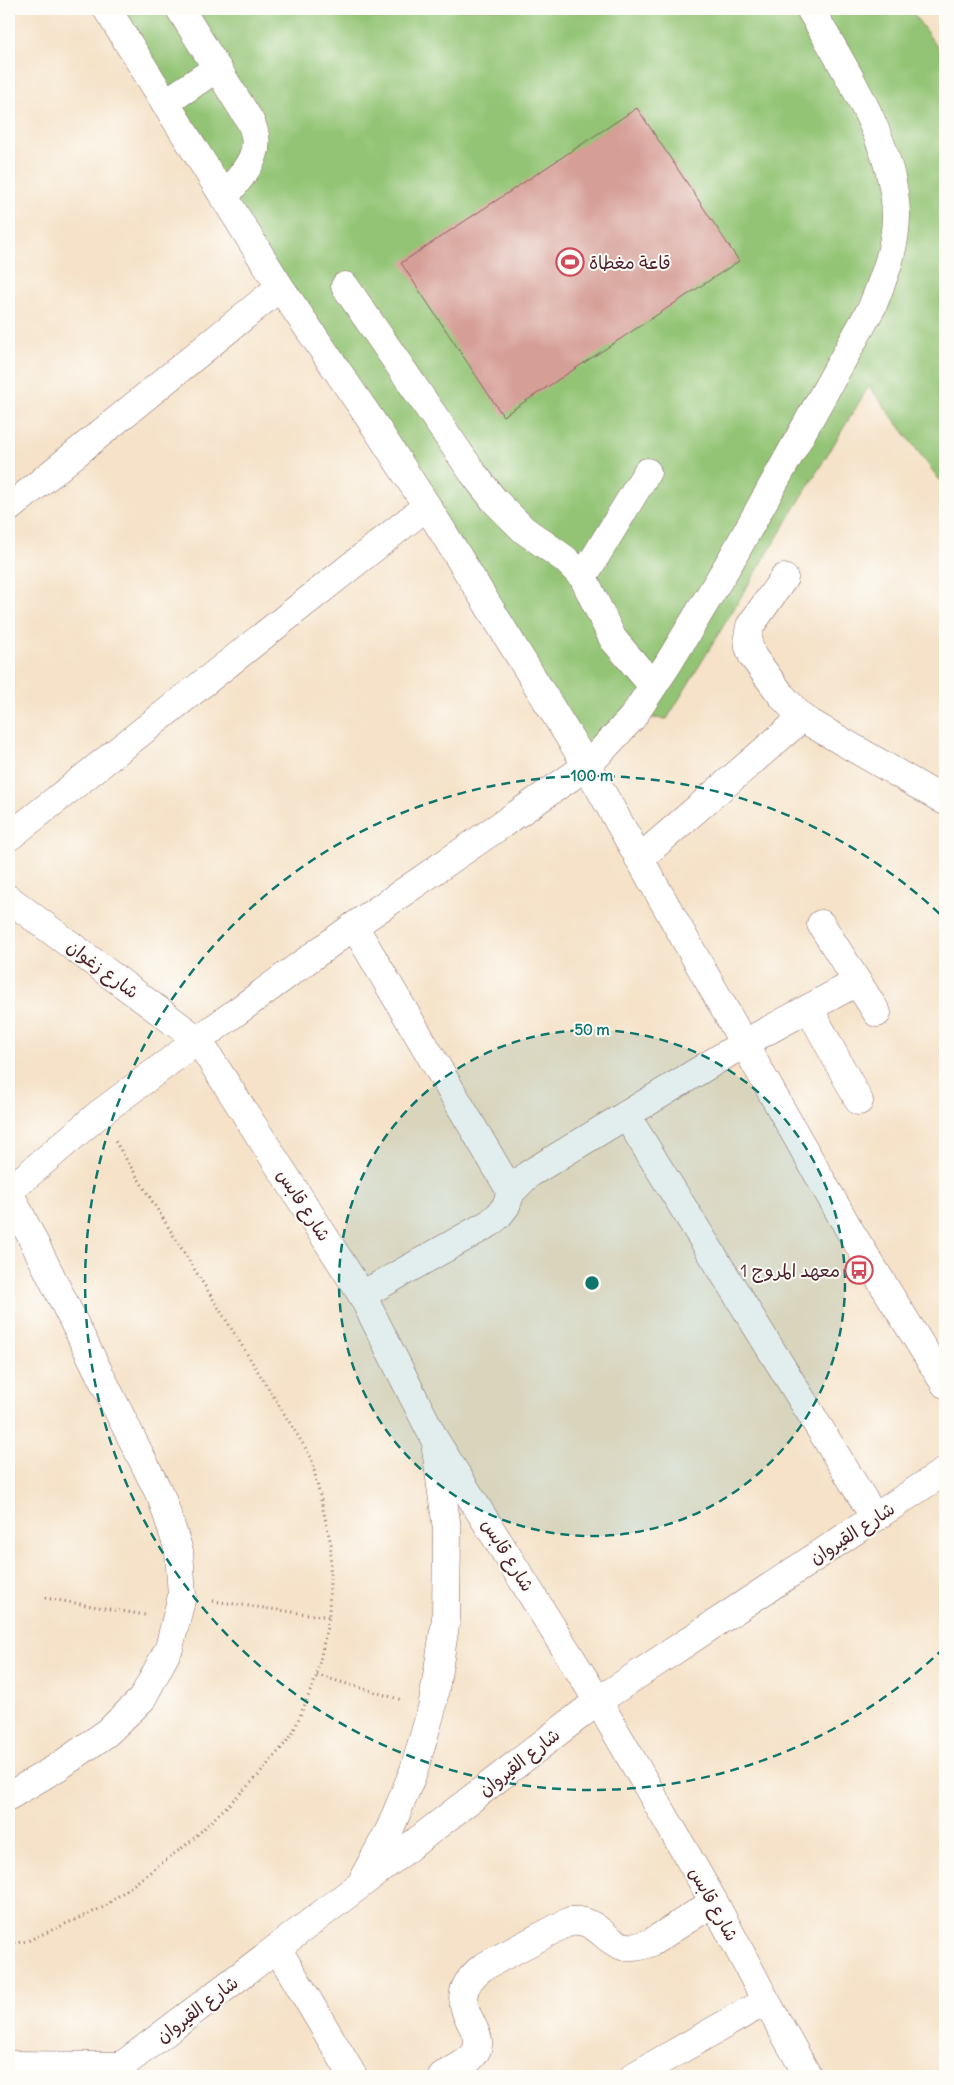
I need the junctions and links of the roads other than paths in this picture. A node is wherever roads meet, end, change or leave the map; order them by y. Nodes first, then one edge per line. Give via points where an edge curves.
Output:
1 (107, 9) edge
2 (180, 9) edge
3 (810, 9) edge
4 (217, 68) junction
5 (165, 103) junction
6 (224, 198) junction
7 (345, 286) dead end
8 (280, 287) junction
9 (647, 472) dead end
10 (11, 499) edge
11 (427, 506) junction
12 (583, 577) junction
13 (784, 578) dead end
14 (653, 686) junction
15 (802, 718) junction
16 (587, 766) junction
17 (945, 801) edge
18 (9, 837) edge
19 (639, 859) junction
20 (9, 899) edge
21 (821, 924) dead end
22 (354, 926) junction
23 (857, 982) junction
24 (809, 1008) junction
25 (877, 1013) dead end
26 (198, 1040) junction
27 (743, 1044) junction
28 (859, 1101) dead end
29 (626, 1115) junction
30 (9, 1191) edge
31 (511, 1192) junction
32 (362, 1295) junction
33 (945, 1384) edge
34 (435, 1440) junction
35 (945, 1471) edge
36 (875, 1518) junction
37 (598, 1701) junction
38 (9, 1796) edge
39 (360, 1885) junction
40 (714, 1902) junction
41 (277, 1948) junction
42 (766, 2001) junction
43 (9, 2065) edge
44 (115, 2071) edge
45 (353, 2076) edge
46 (442, 2076) edge
47 (634, 2076) edge
48 (808, 2076) edge

1 - 5 street
2 - 4 street
3 - 14 street via 847,72 889,168 896,215 890,263 872,307 778,477
4 - 5 street
4 - 6 street via 250,121 257,140 252,160
5 - 6 street
6 - 8 street
7 - 12 street via 494,500 524,530 565,559
8 - 10 street
8 - 11 street
9 - 12 street
11 - 16 street
11 - 18 street
12 - 14 street via 613,639
13 - 15 street via 750,626 749,647 782,696
14 - 16 street via 632,718
15 - 17 street
15 - 19 street
16 - 19 street
16 - 22 street
19 - 27 street
20 - 26 street, شارع زغوان
21 - 23 street
22 - 26 street
22 - 31 street
23 - 24 street
23 - 25 street
24 - 27 street
24 - 28 street
26 - 30 street via 99,1114
26 - 32 street, شارع قابس
27 - 29 street
27 - 33 street via 850,1232
29 - 31 street via 529,1174
29 - 36 street
30 - 38 street via 162,1499 179,1551 180,1608 169,1648 142,1699 108,1732
31 - 32 street via 506,1206 490,1223
32 - 34 street, شارع قابس
34 - 37 street, شارع قابس
34 - 39 street via 447,1529 446,1619 432,1708 414,1770 390,1829
35 - 36 street, شارع القيروان
36 - 37 street, شارع القيروان
37 - 39 street, شارع القيروان
37 - 40 street, شارع قابس
39 - 41 street, شارع القيروان
40 - 42 street, شارع قابس
40 - 46 street via 642,1947 618,1946 589,1922 570,1921 483,1967 470,1980 463,1996 464,2008 478,2040 476,2053
41 - 44 street, شارع القيروان
41 - 45 street
42 - 47 street
42 - 48 street, شارع قابس
43 - 44 street

